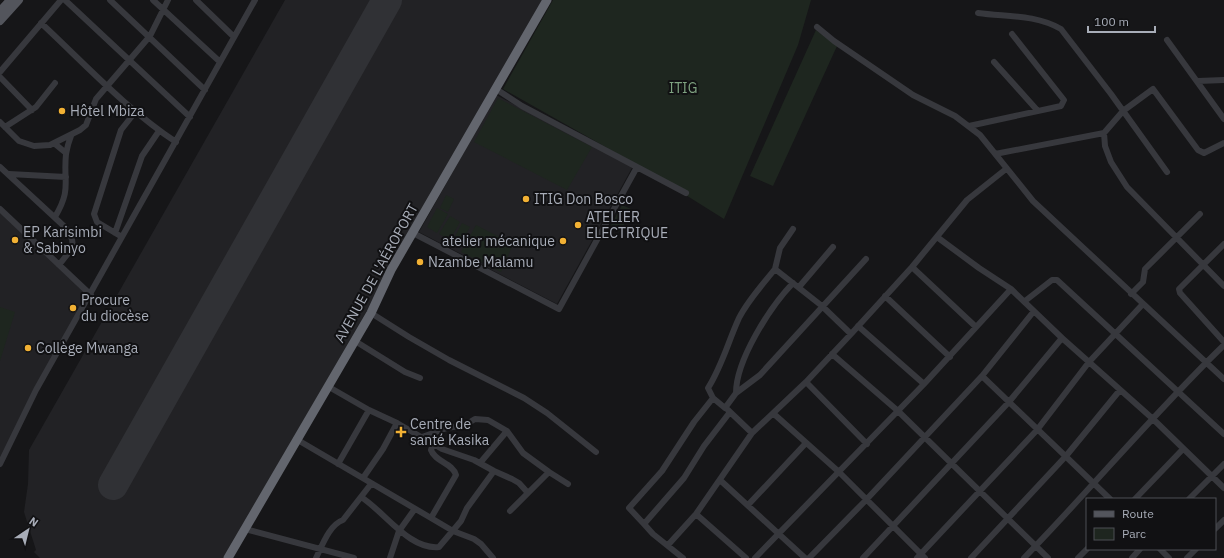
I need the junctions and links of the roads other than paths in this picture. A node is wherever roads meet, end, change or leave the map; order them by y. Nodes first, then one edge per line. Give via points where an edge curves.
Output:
1 (10, 0) edge
2 (19, 0) edge
3 (61, 0) edge
4 (65, 0) edge
5 (110, 0) edge
6 (152, 0) edge
7 (168, 0) edge
8 (196, 0) edge
9 (255, 0) edge
10 (548, 0) edge
11 (163, 10) junction
12 (2, 11) edge
13 (978, 13) dead end
14 (0, 21) edge
15 (41, 23) junction
16 (817, 27) dead end
17 (1012, 34) dead end
18 (150, 36) junction
19 (233, 36) junction
20 (1167, 40) dead end
21 (130, 61) junction
22 (219, 61) junction
23 (994, 62) dead end
24 (0, 72) edge
25 (0, 77) edge
26 (1224, 80) edge
27 (1198, 81) junction
28 (55, 83) dead end
29 (107, 84) junction
30 (496, 89) junction
31 (205, 90) junction
32 (32, 110) junction
33 (1037, 110) junction
34 (136, 111) junction
35 (1123, 111) junction
36 (190, 116) junction
37 (1224, 119) edge
38 (0, 122) edge
39 (969, 126) junction
40 (5, 127) junction
41 (159, 131) junction
42 (1104, 133) junction
43 (71, 136) junction
44 (176, 142) junction
45 (1224, 143) edge
46 (55, 144) junction
47 (66, 153) junction
48 (996, 154) junction
49 (0, 167) edge
50 (637, 167) junction
51 (1006, 169) junction
52 (1167, 172) dead end
53 (9, 174) junction
54 (66, 177) junction
55 (686, 193) dead end
56 (0, 209) edge
57 (1200, 214) dead end
58 (55, 217) junction
59 (793, 229) dead end
60 (115, 233) junction
61 (413, 233) junction
62 (122, 237) junction
63 (937, 237) junction
64 (1177, 238) junction
65 (1224, 244) edge
66 (833, 247) dead end
67 (866, 259) dead end
68 (59, 265) junction
69 (1203, 265) junction
70 (912, 267) junction
71 (775, 269) junction
72 (793, 283) junction
73 (1224, 286) edge
74 (798, 287) junction
75 (1011, 288) junction
76 (1131, 294) junction
77 (91, 295) junction
78 (885, 296) junction
79 (1025, 301) junction
80 (1142, 305) junction
81 (822, 306) junction
82 (1034, 311) junction
83 (371, 313) junction
84 (858, 326) junction
85 (976, 327) junction
86 (1116, 333) junction
87 (851, 334) junction
88 (1062, 338) junction
89 (355, 341) junction
90 (1224, 342) edge
91 (1224, 346) edge
92 (832, 354) junction
93 (950, 357) junction
94 (1089, 362) junction
95 (1206, 363) junction
96 (982, 376) junction
97 (420, 378) dead end
98 (1224, 379) edge
99 (806, 382) junction
100 (924, 384) junction
101 (329, 387) junction
102 (1120, 390) junction
103 (1177, 391) junction
104 (736, 394) junction
105 (712, 398) junction
106 (1008, 403) junction
107 (369, 410) junction
108 (728, 410) junction
109 (898, 411) junction
110 (774, 414) junction
111 (1153, 420) junction
112 (397, 423) junction
113 (1037, 430) junction
114 (507, 431) junction
115 (752, 434) junction
116 (1224, 434) edge
117 (422, 437) junction
118 (925, 438) junction
119 (296, 439) junction
120 (806, 443) junction
121 (433, 444) junction
122 (867, 444) junction
123 (1183, 449) junction
124 (596, 452) dead end
125 (1066, 456) junction
126 (480, 463) junction
127 (0, 464) edge
128 (338, 464) junction
129 (952, 464) junction
130 (1224, 464) edge
131 (494, 471) junction
132 (548, 472) junction
133 (838, 472) junction
134 (1212, 477) junction
135 (363, 478) junction
136 (720, 480) junction
137 (1094, 482) junction
138 (371, 484) junction
139 (568, 484) dead end
140 (1224, 488) edge
141 (980, 491) junction
142 (528, 493) junction
143 (361, 497) junction
144 (1109, 498) edge
145 (1136, 498) edge
146 (1191, 498) edge
147 (866, 500) junction
148 (748, 505) junction
149 (414, 510) junction
150 (510, 511) dead end
151 (696, 514) junction
152 (431, 518) junction
153 (1008, 518) junction
154 (1224, 520) edge
155 (644, 524) junction
156 (893, 526) junction
157 (1216, 528) edge
158 (245, 529) junction
159 (399, 531) junction
160 (452, 531) junction
161 (779, 533) junction
162 (668, 545) junction
163 (1036, 546) junction
164 (321, 549) junction
165 (1086, 550) edge
166 (1139, 550) edge
167 (1161, 550) edge
168 (1195, 550) edge
169 (921, 557) edge
170 (229, 558) edge
171 (316, 558) edge
172 (354, 558) edge
173 (390, 558) edge
174 (493, 558) edge
175 (683, 558) edge
176 (746, 558) edge
177 (755, 558) edge
178 (805, 558) edge
179 (808, 558) edge
180 (863, 558) edge
181 (971, 558) edge
182 (1024, 558) edge
183 (1048, 558) edge
184 (1078, 558) edge
185 (1132, 558) edge
186 (1170, 558) edge
187 (1187, 558) edge

1 - 12 main road
2 - 12 main road
3 - 15 street
4 - 21 street
5 - 18 street
6 - 11 street
7 - 11 street
8 - 19 street
9 - 19 street
10 - 30 highway, AVENUE DE L'AÉROPORT
11 - 18 street
11 - 22 street
12 - 14 main road
13 - 35 street via 1020,16 1061,29
15 - 24 street
15 - 29 street
16 - 39 street via 834,42 913,95 948,112
17 - 33 street via 1064,100 1061,106
18 - 21 street
18 - 31 street
19 - 22 street
20 - 27 street
21 - 29 street
21 - 36 street
22 - 31 street
23 - 33 street
25 - 32 street
26 - 27 street
27 - 37 street
28 - 32 street
29 - 34 street
29 - 43 street via 96,99 86,125
30 - 50 street via 522,106
30 - 61 highway, AVENUE DE L'AÉROPORT
31 - 36 street
32 - 40 street
33 - 39 street
34 - 41 street
34 - 60 street via 121,130 94,214 97,222
35 - 42 street
35 - 45 street via 1153,89 1198,150 1204,153
35 - 52 street
36 - 44 street
38 - 40 street
39 - 48 street
40 - 46 street via 19,141 26,144
41 - 44 street
41 - 60 street via 142,156
42 - 48 street
42 - 64 street via 1105,146 1127,188
43 - 46 street
43 - 47 street
44 - 62 street
46 - 47 street
47 - 54 street
48 - 51 street
49 - 53 street
50 - 55 street
50 - 61 street via 560,309
51 - 63 street via 967,200
51 - 76 street via 1033,201
53 - 54 street
53 - 58 street
54 - 58 street via 65,196
56 - 68 street
57 - 64 street
58 - 68 street via 69,231 73,243 72,250
59 - 71 street via 780,248
60 - 62 street
61 - 83 highway, AVENUE DE L'AÉROPORT via 391,270
62 - 77 street
63 - 70 street
63 - 75 street
64 - 69 street
64 - 76 street via 1145,268 1143,282
65 - 69 street
66 - 74 street
67 - 81 street
68 - 77 street
69 - 73 street
69 - 90 street via 1179,291
70 - 78 street
70 - 85 street
71 - 72 street
71 - 105 street via 738,319 720,368 708,388
72 - 74 street
72 - 104 street via 766,315 739,373
74 - 81 street
75 - 79 street
75 - 85 street
76 - 80 street
77 - 127 street via 36,390
78 - 84 street
78 - 93 street
79 - 82 street
79 - 86 street via 1054,279
80 - 86 street
80 - 95 street
81 - 87 street
81 - 104 street via 760,375
82 - 88 street
82 - 96 street
83 - 89 highway, AVENUE DE L'AÉROPORT
83 - 124 street via 449,360 524,398
84 - 87 street
84 - 100 street
85 - 93 street
86 - 94 street
86 - 103 street
87 - 92 street
88 - 94 street
88 - 106 street
89 - 97 street via 405,372
89 - 101 highway, AVENUE DE L'AÉROPORT
91 - 95 street
92 - 99 street
92 - 109 street
93 - 100 street
94 - 102 street
94 - 113 street
95 - 98 street
95 - 103 street
96 - 106 street
96 - 118 street
99 - 110 street
99 - 122 street
100 - 109 street
101 - 107 street
101 - 119 highway, AVENUE DE L'AÉROPORT
102 - 111 street
102 - 125 street
103 - 111 street
103 - 116 street
104 - 108 street
105 - 108 street
105 - 155 street via 662,470 629,508
106 - 113 street
106 - 129 street
107 - 112 street
107 - 128 street
108 - 115 street
108 - 155 street via 684,478
109 - 118 street
109 - 122 street
110 - 115 street
110 - 120 street
111 - 123 street
111 - 137 street
112 - 117 street
112 - 135 street
113 - 125 street
113 - 141 street
114 - 117 street via 479,418
114 - 126 street
114 - 132 street via 521,452
115 - 136 street
117 - 121 street
118 - 129 street
118 - 147 street
119 - 128 street
119 - 158 highway, AVENUE DE L'AÉROPORT
120 - 133 street
120 - 148 street
121 - 126 street
121 - 152 street via 432,453 454,470 456,475
122 - 133 street
123 - 134 street
123 - 145 street
125 - 137 street
125 - 153 street
126 - 131 street
128 - 135 street
129 - 141 street
129 - 156 street
130 - 134 street
131 - 142 street via 519,483
131 - 160 street
132 - 139 street
132 - 142 street
133 - 147 street
133 - 161 street
134 - 140 street
134 - 146 street
135 - 138 street
136 - 148 street
136 - 151 street
137 - 144 street
137 - 163 street
138 - 143 street
138 - 149 street
141 - 153 street
141 - 169 street
142 - 150 street
143 - 159 street
143 - 164 street via 343,520 334,527
147 - 156 street
147 - 179 street
148 - 161 street
149 - 152 street
149 - 159 street
151 - 162 street
151 - 176 street
152 - 160 street
153 - 163 street
153 - 181 street
154 - 157 street
155 - 162 street
156 - 169 street
156 - 180 street
158 - 164 street
158 - 170 highway, AVENUE DE L'AÉROPORT
159 - 160 street via 432,548 439,547
159 - 173 street
160 - 174 street via 474,539
161 - 177 street
161 - 178 street
162 - 175 street
163 - 182 street
163 - 183 street
164 - 171 street
164 - 172 street
165 - 184 street
166 - 185 street
167 - 186 street
168 - 187 street

